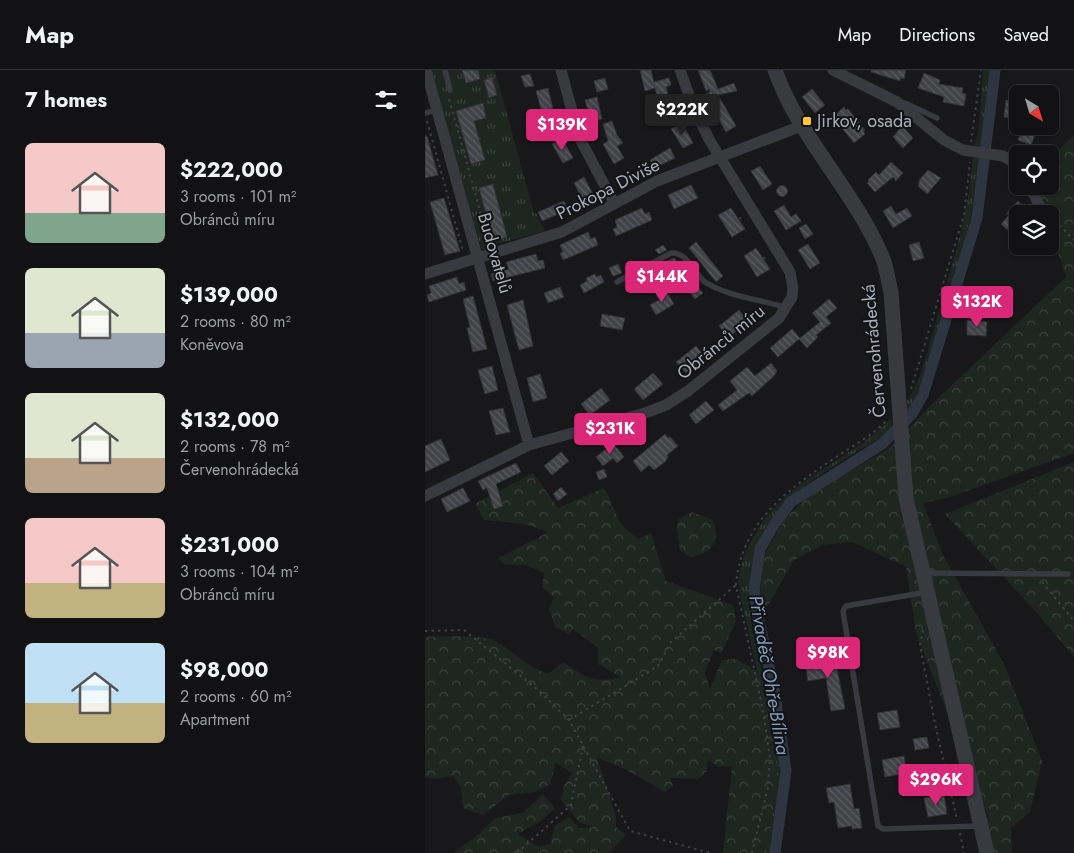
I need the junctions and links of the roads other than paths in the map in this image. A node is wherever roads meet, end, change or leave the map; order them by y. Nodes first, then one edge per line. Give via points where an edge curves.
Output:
1 (426, 70) edge
2 (445, 70) edge
3 (561, 70) edge
4 (680, 70) edge
5 (775, 70) edge
6 (833, 70) edge
7 (449, 90) road end
8 (897, 102) junction
9 (437, 110) junction
10 (425, 114) edge
11 (937, 118) dead end
12 (804, 125) junction
13 (720, 158) junction
14 (1009, 161) edge
15 (1035, 195) edge
16 (614, 203) junction
17 (1039, 205) dead end
18 (478, 257) junction
19 (425, 274) edge
20 (617, 282) dead end
21 (787, 308) junction
22 (529, 445) junction
23 (425, 496) edge
24 (923, 573) junction
25 (1068, 574) dead end
26 (928, 592) junction
27 (981, 826) junction
28 (987, 853) edge

1 - 9 street, Budovatelů
2 - 7 lane
3 - 16 street via 579,137
4 - 13 street, Obránců míru via 694,109
5 - 12 street, Červenohrádecká
6 - 8 street
8 - 11 lane
8 - 14 street via 944,140 971,152 996,155
9 - 10 lane
9 - 18 street, Budovatelů
12 - 13 street, Prokopa Diviše
12 - 24 street, Červenohrádecká via 860,215 883,259 891,292 906,498
13 - 16 street, Prokopa Diviše via 657,181
13 - 21 street, Obránců míru via 790,272 793,288
15 - 17 street
16 - 18 street, Prokopa Diviše via 562,232
18 - 19 street, Prokopa Diviše
18 - 22 street, Budovatelů
20 - 21 lane via 671,253 677,253 704,281 718,288
21 - 22 street, Obránců míru via 695,387 666,405
22 - 23 street, Obránců míru
24 - 25 lane
24 - 26 street, Červenohrádecká
26 - 27 street, Červenohrádecká
26 - 27 lane via 846,606 843,611 877,826 883,829
27 - 28 street, Červenohrádecká

